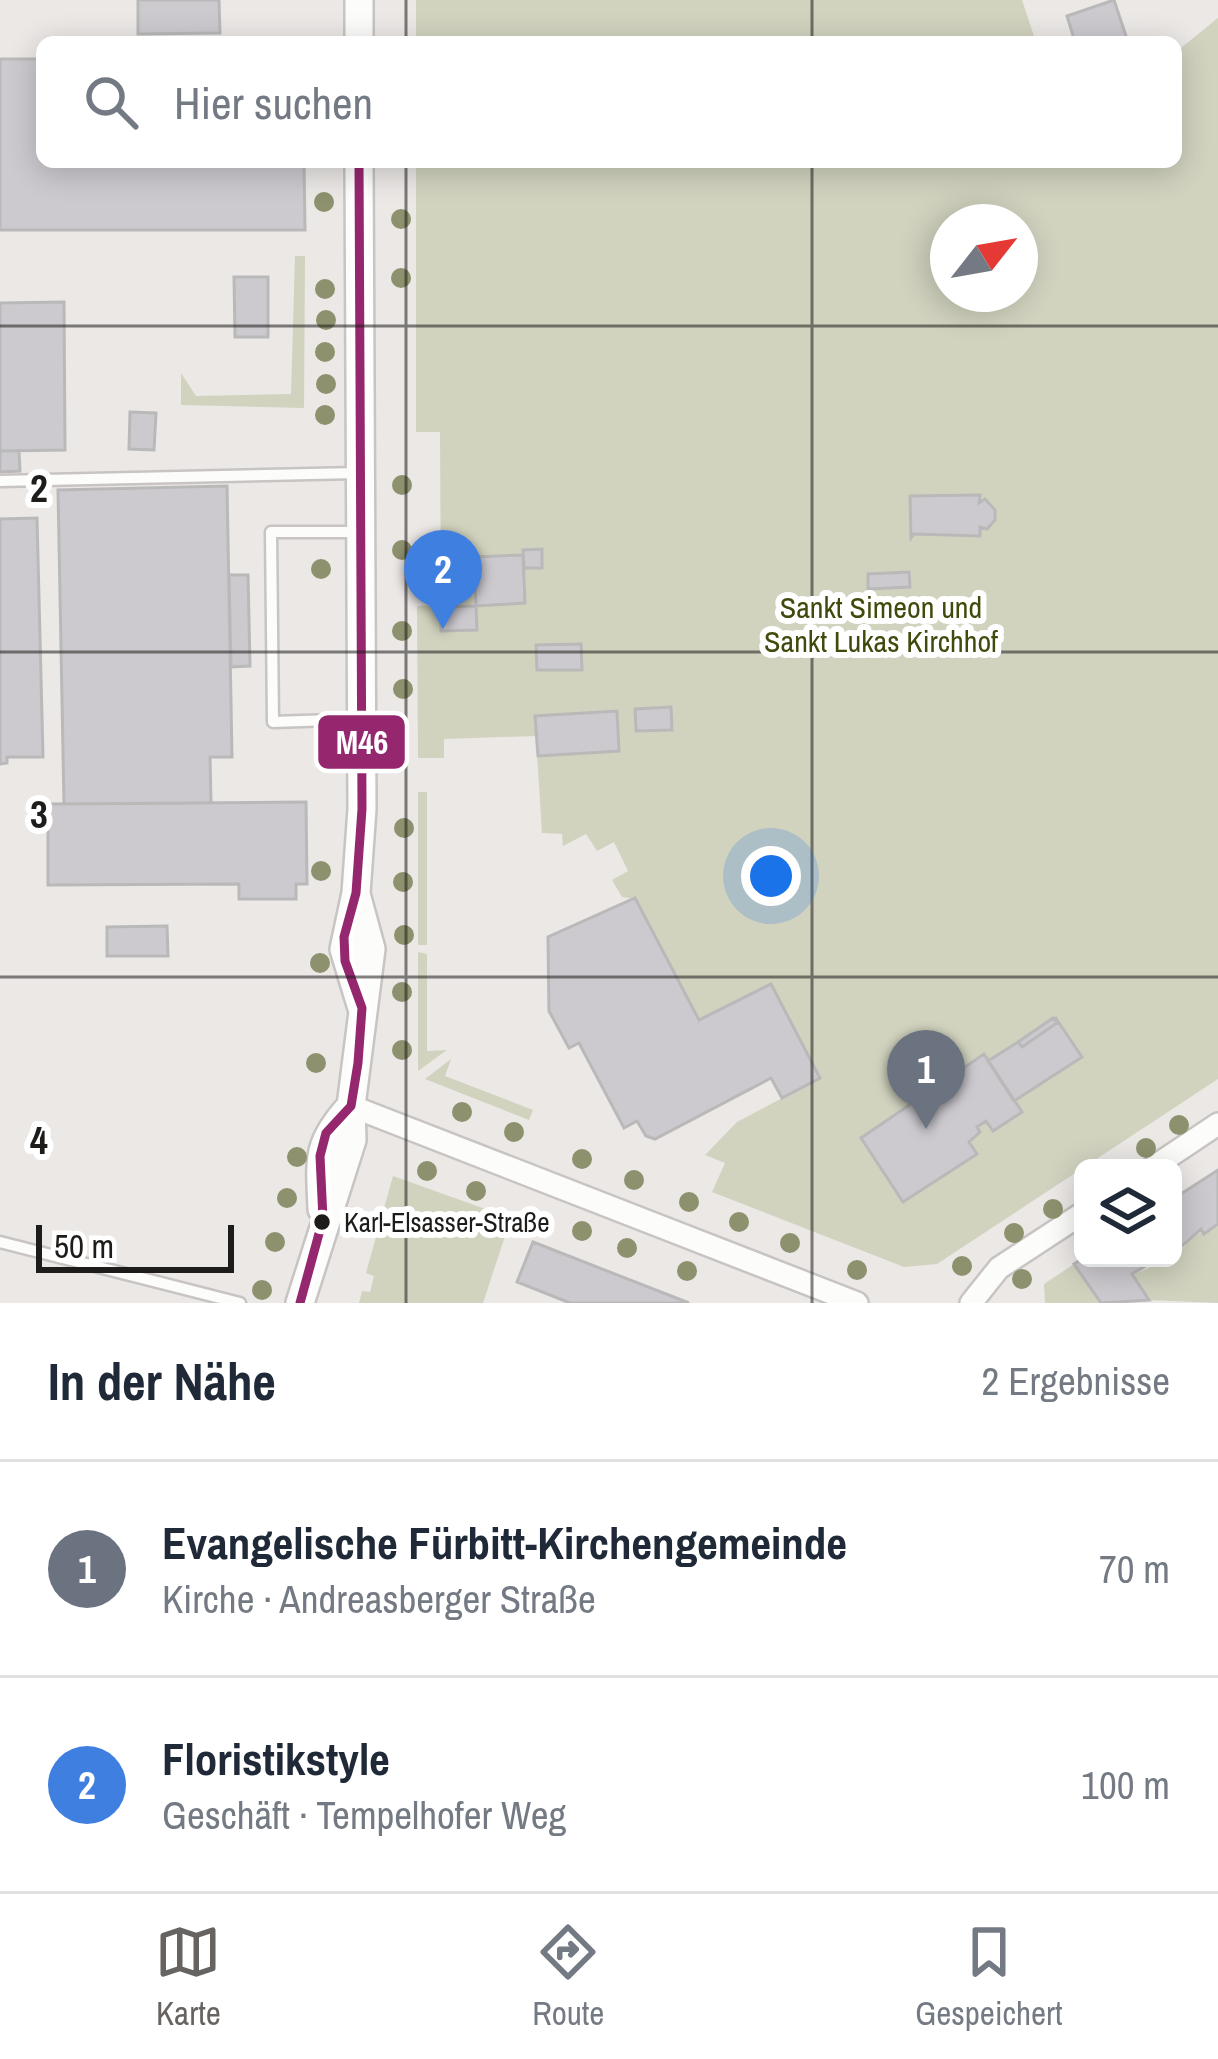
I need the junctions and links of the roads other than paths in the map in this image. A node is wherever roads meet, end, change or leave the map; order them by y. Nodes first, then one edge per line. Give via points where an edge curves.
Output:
1 (359, 0) edge
2 (359, 36) edge
3 (359, 168) edge
4 (361, 473) junction
5 (0, 482) edge
6 (361, 532) junction
7 (362, 719) junction
8 (351, 1106) junction
9 (1218, 1124) edge
10 (1165, 1159) edge
11 (1074, 1219) edge
12 (0, 1242) edge
13 (240, 1303) edge
14 (300, 1303) edge
15 (857, 1303) edge
16 (971, 1303) edge

1 - 2 street
3 - 4 street
4 - 5 lane
4 - 6 street
6 - 7 street
6 - 7 lane via 271,532 273,722
7 - 8 street via 356,893 344,937 344,962 362,1008
8 - 14 street via 326,1133 320,1156 323,1219
8 - 15 street
9 - 10 street
11 - 16 street via 999,1268
12 - 13 lane

